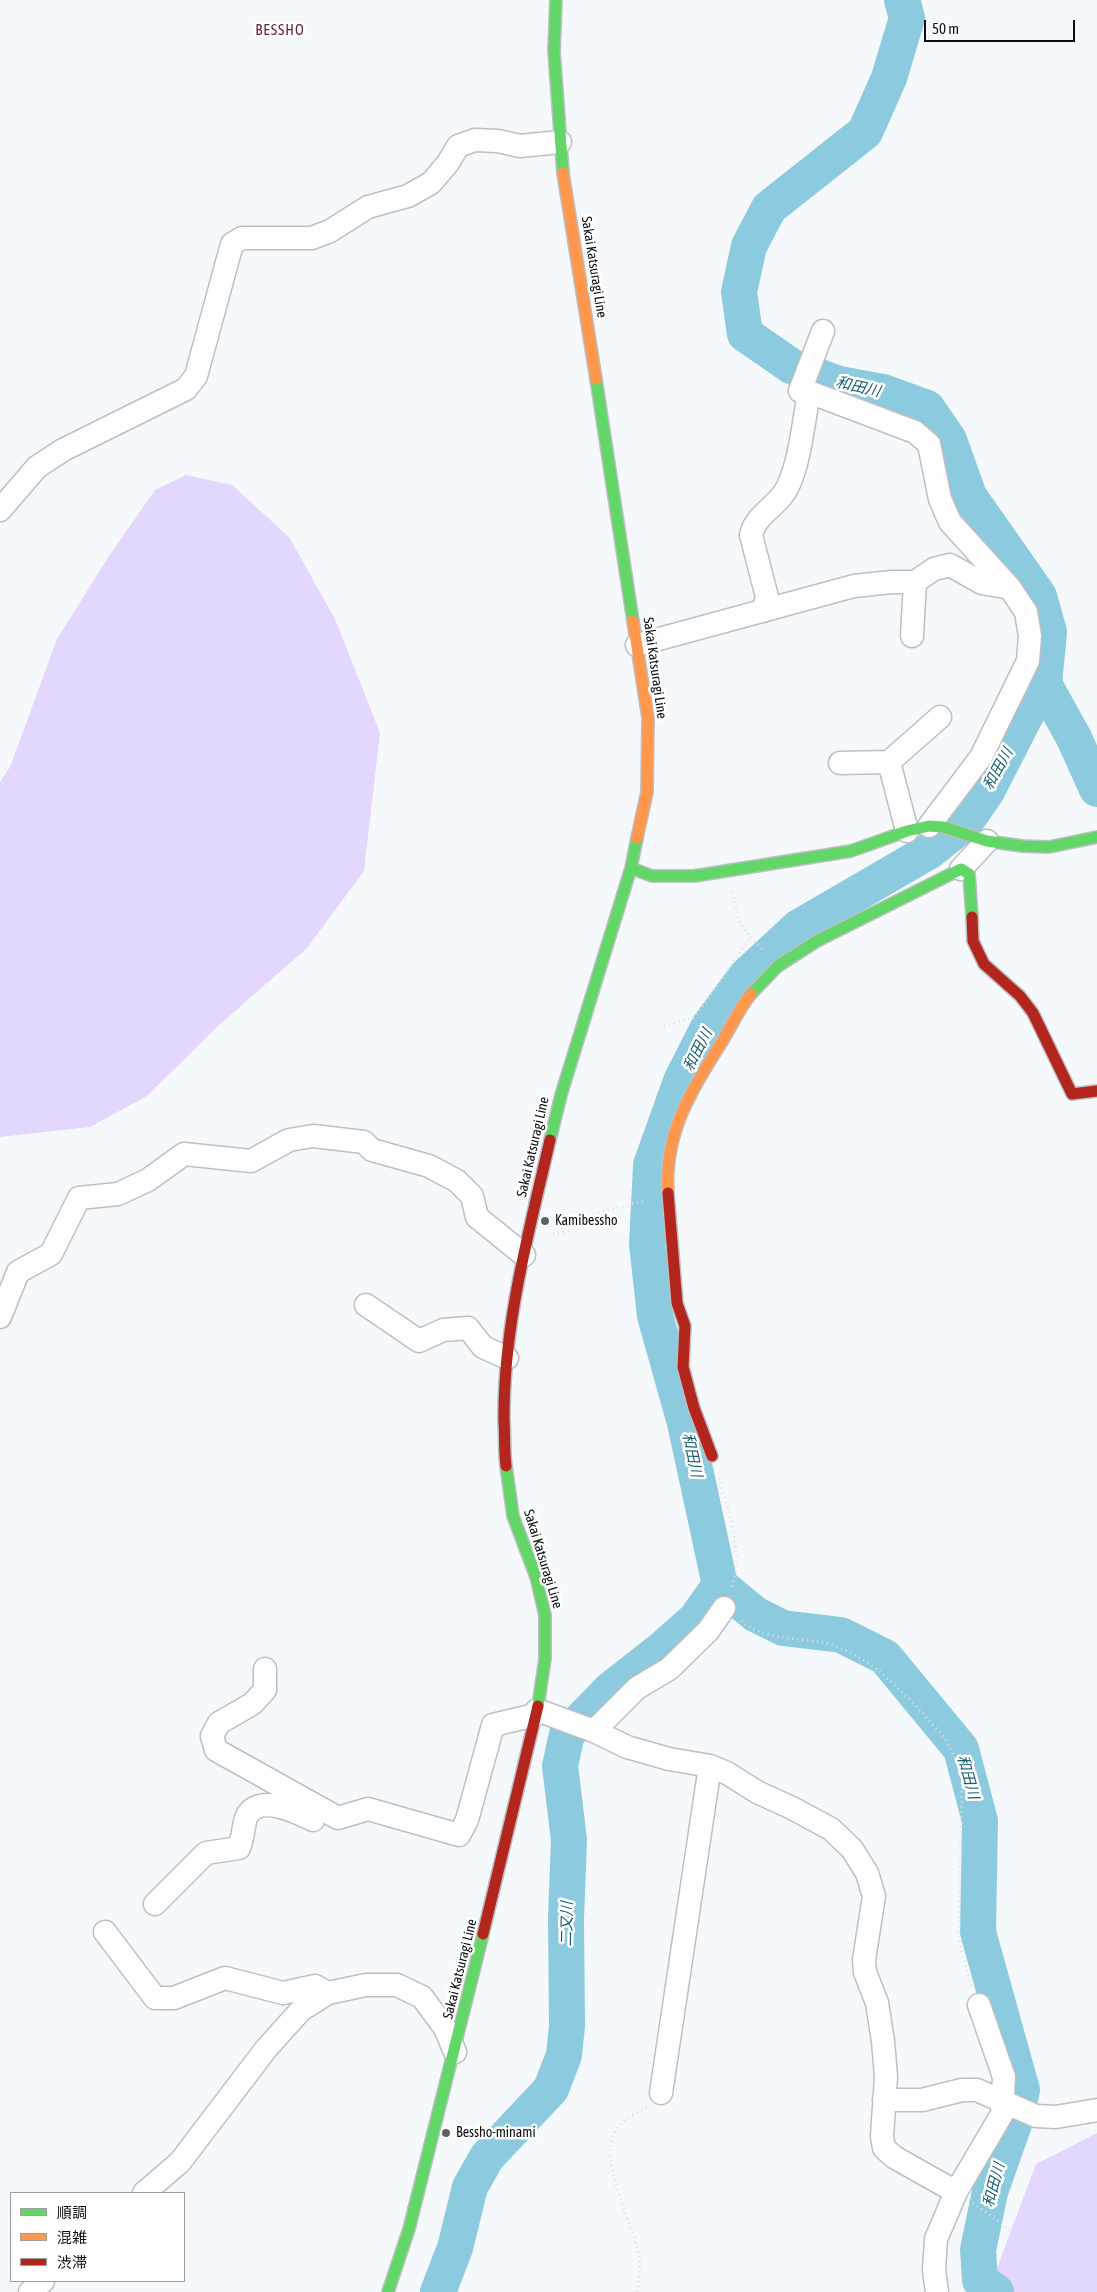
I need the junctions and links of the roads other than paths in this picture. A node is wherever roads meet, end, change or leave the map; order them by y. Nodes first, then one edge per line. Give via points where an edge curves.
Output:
1 (556, 0) edge
2 (560, 142) junction
3 (823, 331) dead end
4 (809, 392) junction
5 (0, 510) edge
6 (915, 582) junction
7 (1010, 588) junction
8 (763, 611) junction
9 (912, 636) dead end
10 (637, 645) junction
11 (940, 716) dead end
12 (889, 762) junction
13 (840, 763) dead end
14 (926, 828) junction
15 (1093, 838) edge
16 (987, 841) junction
17 (630, 868) junction
18 (961, 869) junction
19 (1097, 1091) edge
20 (525, 1247) junction
21 (366, 1305) dead end
22 (0, 1317) edge
23 (506, 1358) junction
24 (712, 1456) road end
25 (724, 1608) road end
26 (265, 1669) dead end
27 (536, 1712) junction
28 (594, 1731) junction
29 (710, 1766) junction
30 (338, 1818) junction
31 (155, 1904) dead end
32 (104, 1932) dead end
33 (328, 1992) junction
34 (979, 2005) road end
35 (456, 2052) junction
36 (661, 2093) road end
37 (884, 2100) junction
38 (1004, 2101) junction
39 (1097, 2110) edge
40 (145, 2192) edge
41 (964, 2197) junction
42 (42, 2282) edge
43 (30, 2292) edge
44 (388, 2292) edge
45 (937, 2292) edge

1 - 2 main road, Sakai Katsuragi Line via 554,51
2 - 5 street via 520,146 498,140 476,140 458,146 431,183 408,196 368,207 330,231 312,238 242,238 232,244 196,376 186,389 63,450 37,467
2 - 10 main road, Sakai Katsuragi Line
3 - 4 street via 800,391
4 - 7 street via 915,432 929,444 940,499 950,522
4 - 8 street via 794,467 784,493 753,524 751,535 767,597
6 - 7 street via 934,568 950,565 982,583
6 - 8 street via 854,586
6 - 9 street
7 - 14 street via 1026,612 1030,636 1028,661 981,757
8 - 10 street
10 - 17 main road, Sakai Katsuragi Line via 648,718 647,792
11 - 12 street
12 - 13 street
12 - 14 street
14 - 16 main road
14 - 17 main road via 851,851 694,876 652,876
15 - 16 main road via 1049,847
16 - 18 street
17 - 20 main road, Sakai Katsuragi Line via 561,1095
18 - 19 main road via 969,874 973,941 984,964 1020,996 1033,1013 1072,1094
18 - 24 main road via 817,941 778,966 749,997 694,1087 674,1132 667,1178 670,1248 677,1303 686,1326 683,1367
20 - 22 street via 477,1217 472,1196 457,1181 429,1166 372,1150 364,1142 313,1136 289,1140 251,1161 184,1154 148,1180 118,1194 79,1198 51,1254 18,1272
20 - 23 main road, Sakai Katsuragi Line
21 - 23 street via 419,1342 443,1330 468,1328 483,1346
23 - 27 main road, Sakai Katsuragi Line via 505,1459 513,1516 536,1577 545,1616 544,1659
25 - 28 street via 708,1631 669,1669 637,1688
26 - 30 street via 265,1690 252,1704 218,1723 212,1736 216,1750
27 - 28 street
27 - 30 street via 493,1725 467,1820 459,1835 368,1809
27 - 35 main road, Sakai Katsuragi Line
28 - 29 street via 627,1747 669,1760
29 - 36 street
29 - 37 street via 831,1830 852,1849 867,1873 874,1896 864,1960 865,1972 877,2003 883,2042
30 - 31 street via 320,1823 286,1807 252,1809 246,1818 238,1848 206,1853
32 - 33 street via 155,1998 174,1998 225,1978 283,1993 314,1986
33 - 35 street via 366,1984 398,1985 422,1997 445,2028
33 - 40 street via 301,2010 266,2049 180,2162
34 - 38 street via 1004,2077
35 - 44 main road, Sakai Katsuragi Line via 409,2229
37 - 38 street via 922,2100 962,2090 977,2090
37 - 41 street via 884,2148
38 - 39 street via 1036,2116 1056,2117
38 - 41 street via 1002,2114
41 - 45 street via 936,2239 934,2270
42 - 43 street

